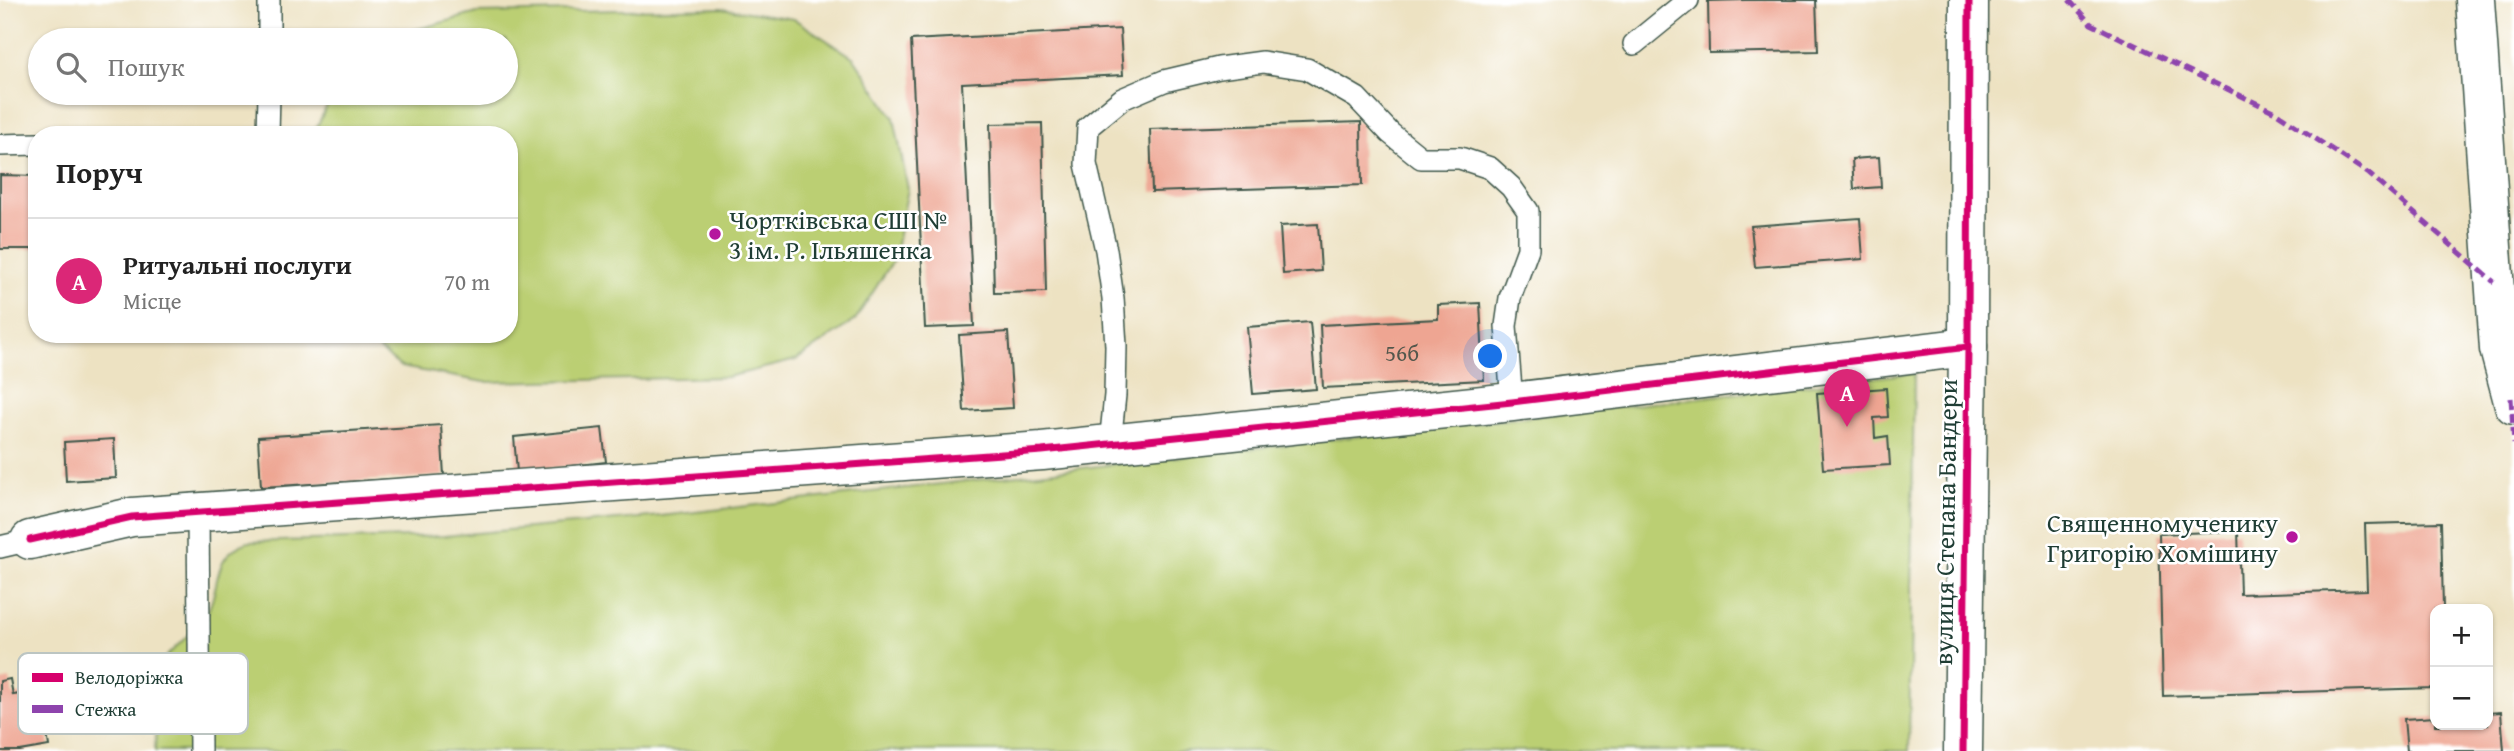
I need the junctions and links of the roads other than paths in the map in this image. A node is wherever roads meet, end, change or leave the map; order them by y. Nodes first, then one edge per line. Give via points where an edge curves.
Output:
1 (269, 0) edge
2 (1688, 0) edge
3 (1969, 0) edge
4 (2475, 0) edge
5 (269, 28) edge
6 (1634, 44) dead end
7 (269, 105) edge
8 (268, 126) edge
9 (28, 144) edge
10 (0, 145) edge
11 (1968, 347) junction
12 (2513, 400) edge
13 (1512, 402) junction
14 (1110, 444) junction
15 (198, 514) junction
16 (15, 544) edge
17 (199, 653) edge
18 (1963, 751) edge

1 - 5 lane
2 - 6 lane
3 - 11 street, вулиця Степана Бандери
4 - 12 street via 2499,349
7 - 8 lane
9 - 10 lane
11 - 13 street
11 - 18 street, вулиця Степана Бандери
13 - 14 street
13 - 14 lane via 1506,326 1510,298 1528,249 1528,211 1511,187 1490,167 1460,158 1421,158 1357,98 1307,69 1263,62 1164,81 1122,99 1088,127 1086,164 1107,250 1113,298 1115,395
14 - 15 street
15 - 16 street via 132,517
15 - 17 lane

